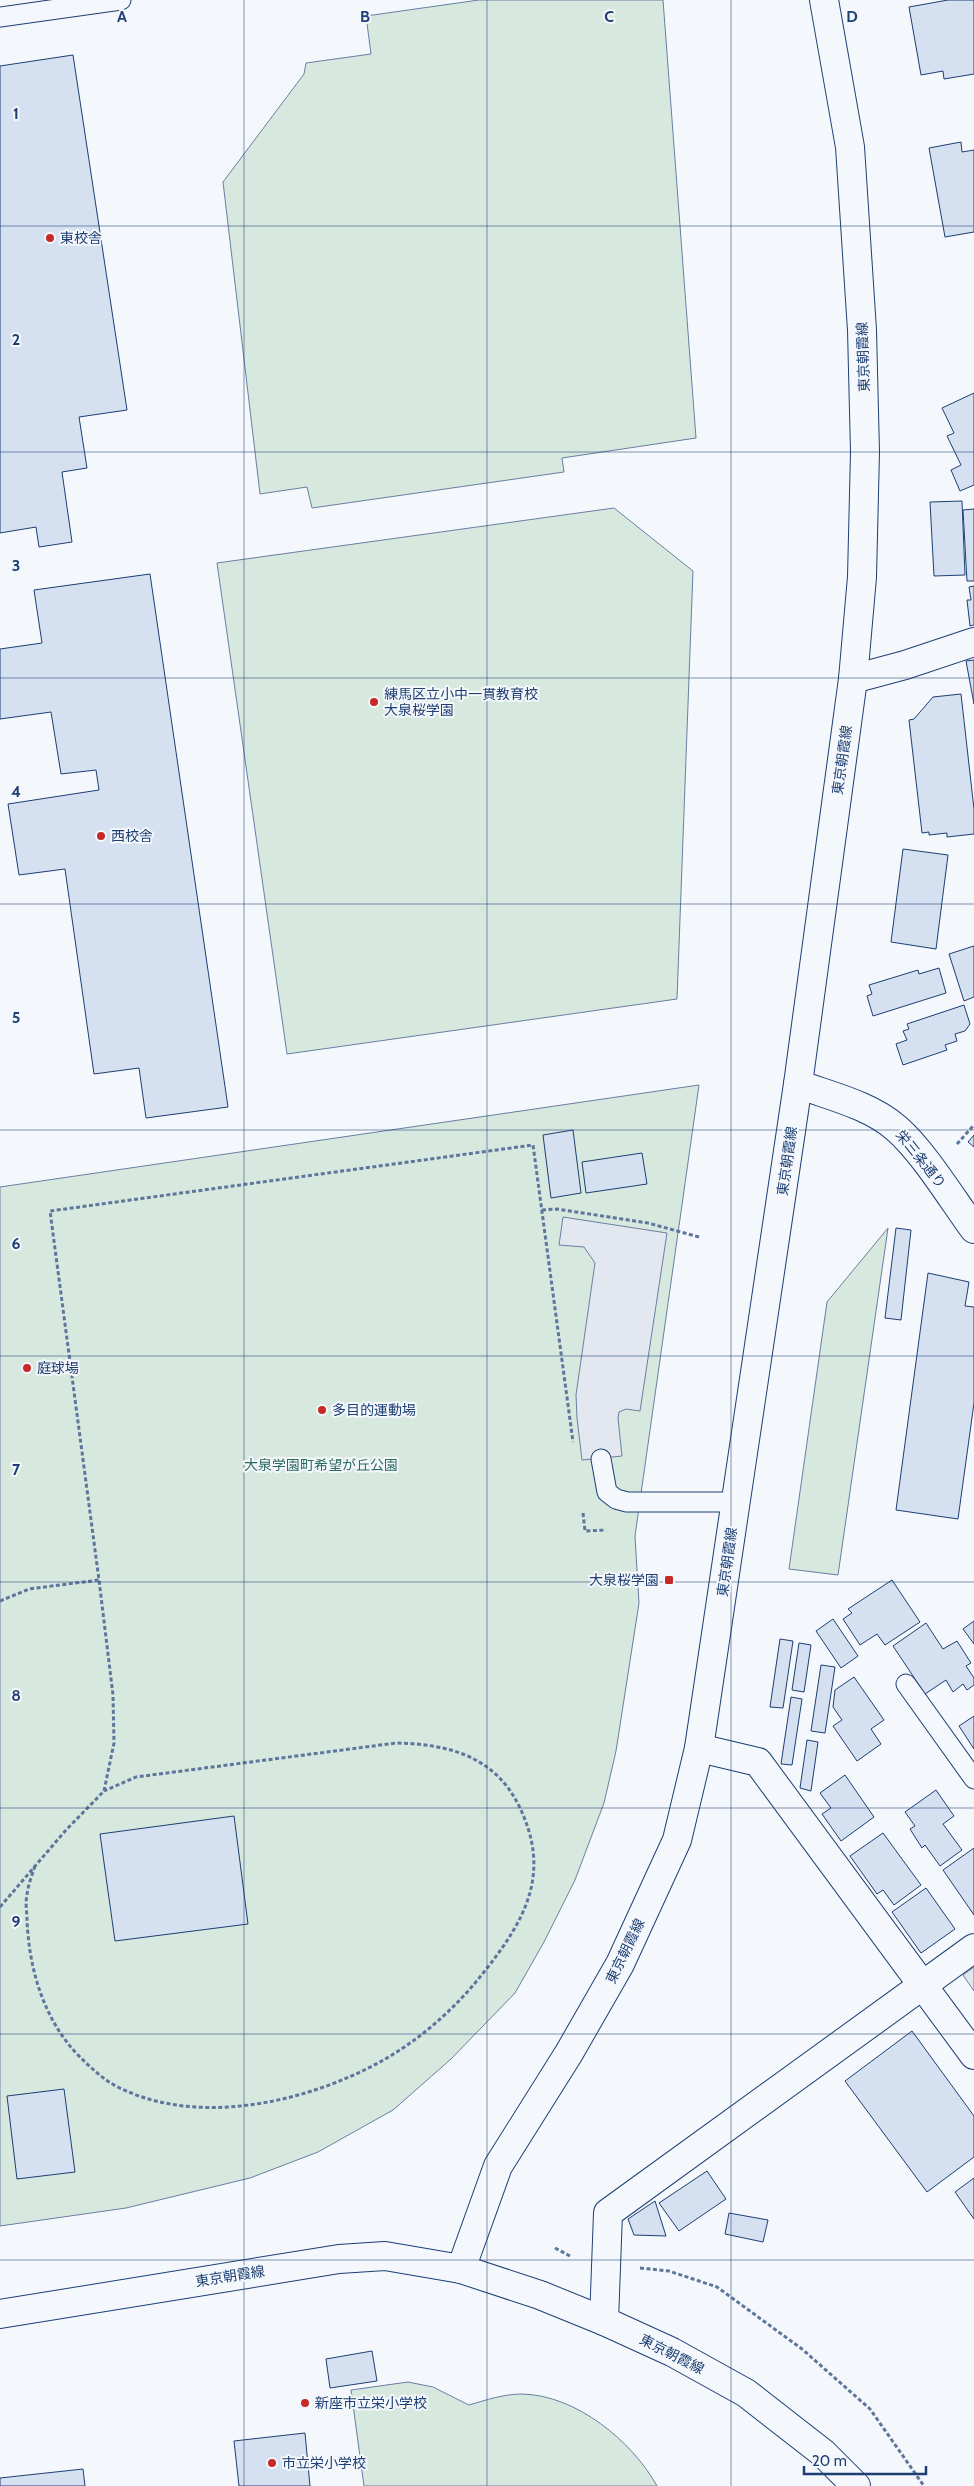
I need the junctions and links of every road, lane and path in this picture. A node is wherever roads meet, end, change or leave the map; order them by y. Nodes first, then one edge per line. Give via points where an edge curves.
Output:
1 (121, 0) edge
2 (824, 0) edge
3 (0, 17) edge
4 (974, 642) edge
5 (853, 679) junction
6 (798, 1084) junction
7 (974, 1125) edge
8 (955, 1146) dead end
9 (542, 1210) junction
10 (974, 1229) edge
11 (699, 1237) dead end
12 (574, 1443) dead end
13 (601, 1459) dead end
14 (736, 1502) junction
15 (583, 1512) dead end
16 (612, 1530) dead end
17 (99, 1580) junction
18 (0, 1601) edge
19 (906, 1684) dead end
20 (699, 1748) junction
21 (974, 1780) edge
22 (104, 1791) junction
23 (35, 1866) junction
24 (0, 1907) edge
25 (974, 1948) edge
26 (924, 1984) junction
27 (974, 2056) edge
28 (555, 2248) dead end
29 (605, 2264) junction
30 (461, 2269) junction
31 (0, 2314) edge
32 (604, 2320) junction
33 (856, 2486) edge
34 (924, 2486) edge

1 - 3 lane
2 - 5 main road, 東京朝霞線 via 850,147 862,330 865,452 862,577
4 - 5 main road
5 - 6 main road, 東京朝霞線
6 - 10 main road, 栄三条通り via 867,1110 896,1127
6 - 14 main road, 東京朝霞線
7 - 8 path
9 - 11 path via 557,1209 648,1223
9 - 12 path
9 - 17 path via 533,1144 50,1212
13 - 14 lane via 607,1492 616,1499 627,1502
14 - 20 main road, 東京朝霞線
15 - 16 path via 585,1531
17 - 18 path via 29,1589
17 - 22 path via 114,1714 114,1743
19 - 21 lane
20 - 26 main road via 758,1762
20 - 30 main road, 東京朝霞線 via 677,1840 620,1964 498,2166
22 - 23 path
22 - 23 path via 136,1778 396,1743 428,1743 453,1749 491,1771 510,1788 520,1807 535,1858 525,1913 509,1941 444,2015 381,2062 307,2094 267,2102 191,2106 152,2099 115,2085 92,2070 53,2022 34,1972 28,1940 26,1896
23 - 24 path
25 - 26 main road
26 - 27 main road
26 - 29 main road via 608,2213
28 - 29 path via 577,2259
29 - 32 main road
29 - 34 path via 669,2271 717,2287 802,2349 870,2409
30 - 31 main road, 東京朝霞線 via 385,2256 339,2259
30 - 32 main road, 東京朝霞線
32 - 33 main road, 東京朝霞線 via 672,2352 746,2393 823,2453

